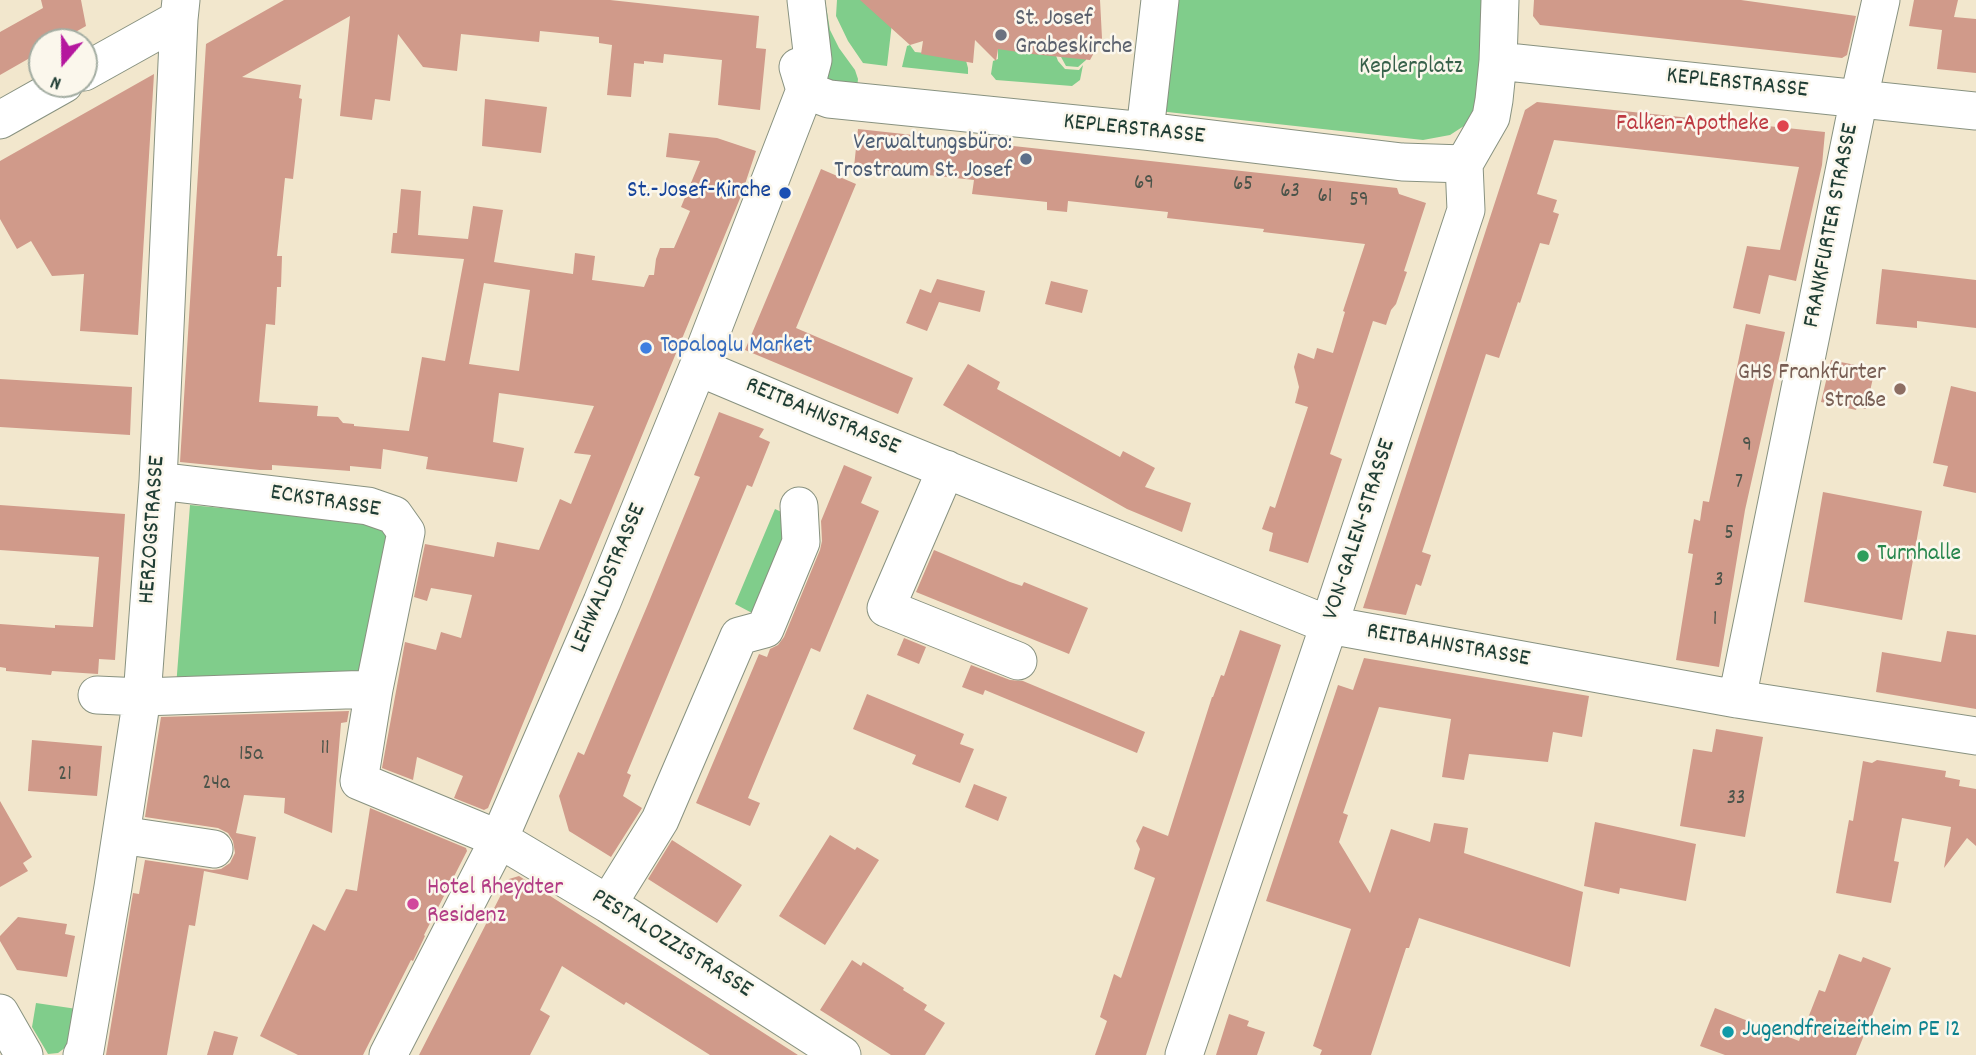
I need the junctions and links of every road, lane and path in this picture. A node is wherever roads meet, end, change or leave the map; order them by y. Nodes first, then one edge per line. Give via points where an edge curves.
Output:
1 (790, 0) edge
2 (807, 0) edge
3 (1160, 0) edge
4 (1500, 0) edge
5 (1881, 0) edge
6 (180, 9) edge
7 (1498, 61) junction
8 (98, 63) edge
9 (805, 90) junction
10 (39, 98) edge
11 (1859, 98) junction
12 (1976, 111) edge
13 (0, 120) edge
14 (1145, 131) junction
15 (1464, 164) junction
16 (698, 367) junction
17 (946, 469) junction
18 (158, 481) junction
19 (799, 506) dead end
20 (1329, 625) junction
21 (1018, 661) dead end
22 (374, 690) junction
23 (97, 695) dead end
24 (142, 697) junction
25 (1737, 699) junction
26 (1976, 736) edge
27 (121, 835) junction
28 (499, 839) junction
29 (214, 849) dead end
30 (608, 904) junction
31 (0, 1013) edge
32 (24, 1055) edge
33 (82, 1055) edge
34 (388, 1055) edge
35 (842, 1055) edge
36 (1184, 1055) edge

1 - 9 street via 789,34
2 - 9 street, LEHWALDSTRASSE via 813,60
3 - 14 street
4 - 7 street
5 - 11 street, FRANKFURTER STRASSE
6 - 8 street
6 - 18 street, HERZOGSTRASSE
7 - 11 street, KEPLERSTRASSE
7 - 15 street via 1491,117
9 - 14 street, KEPLERSTRASSE via 829,99
9 - 16 street, LEHWALDSTRASSE
10 - 13 street
11 - 12 street, KEPLERSTRASSE
11 - 25 street, FRANKFURTER STRASSE
14 - 15 street, KEPLERSTRASSE via 1402,162
15 - 20 street, VON-GALEN-STRASSE via 1466,210
16 - 17 street, REITBAHNSTRASSE
16 - 28 street, LEHWALDSTRASSE
17 - 20 street, REITBAHNSTRASSE
17 - 21 street via 886,607
18 - 22 street, ECKSTRASSE via 368,506 394,515 406,532
18 - 24 street, HERZOGSTRASSE
19 - 30 street via 802,542 765,629 739,636 660,820
20 - 25 street, REITBAHNSTRASSE
20 - 36 street, VON-GALEN-STRASSE
22 - 24 street
22 - 28 street, ECKSTRASSE via 359,781
23 - 24 street
24 - 27 street, HERZOGSTRASSE
25 - 26 street, REITBAHNSTRASSE
27 - 29 street
27 - 33 street, HERZOGSTRASSE
28 - 30 street, PESTALOZZISTRASSE
28 - 34 street, LEHWALDSTRASSE
30 - 35 street, PESTALOZZISTRASSE
31 - 32 street

